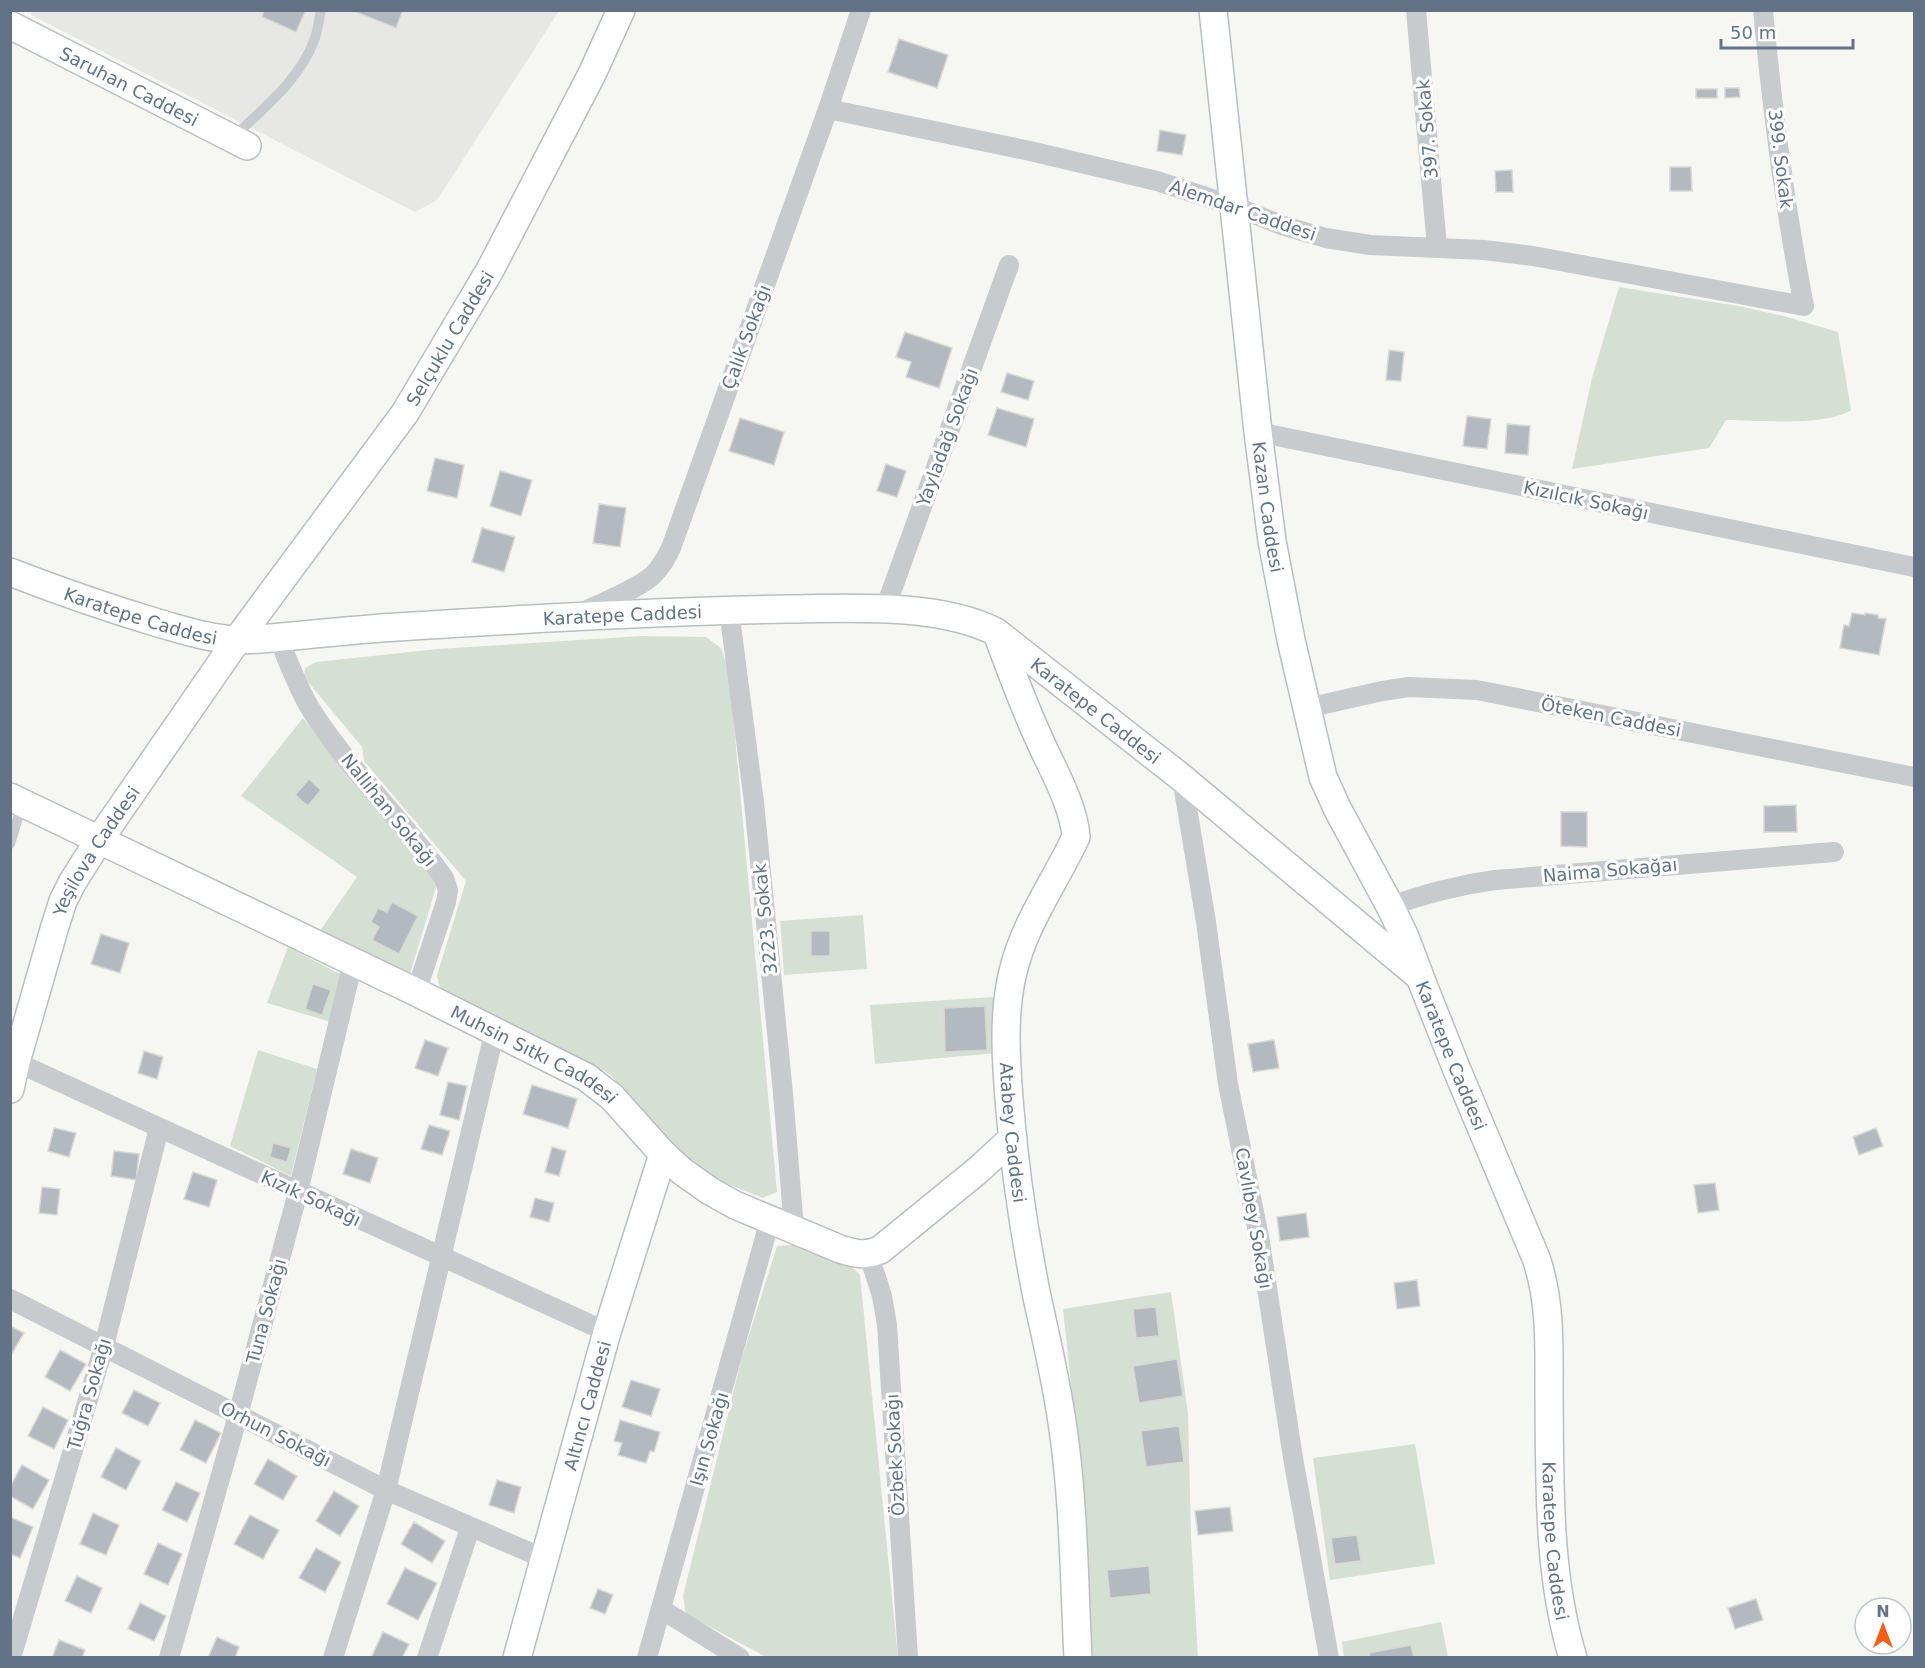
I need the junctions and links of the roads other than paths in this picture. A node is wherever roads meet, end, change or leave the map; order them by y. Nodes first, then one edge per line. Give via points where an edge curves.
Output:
1 (321, 10) edge
2 (621, 10) edge
3 (861, 10) edge
4 (1214, 10) edge
5 (1416, 10) edge
6 (1763, 10) edge
7 (10, 25) edge
8 (828, 109) junction
9 (240, 142) joint
10 (1234, 206) junction
11 (1437, 247) junction
12 (1009, 265) dead end
13 (1804, 306) joint
14 (1258, 432) junction
15 (1914, 567) edge
16 (10, 572) edge
17 (885, 609) junction
18 (729, 610) junction
19 (574, 616) junction
20 (996, 632) junction
21 (278, 638) junction
22 (237, 640) junction
23 (1307, 708) junction
24 (1914, 777) edge
25 (1182, 778) junction
26 (17, 800) edge
27 (99, 840) junction
28 (10, 844) edge
29 (1834, 852) dead end
30 (1390, 906) junction
31 (353, 962) junction
32 (1420, 977) junction
33 (416, 992) junction
34 (495, 1030) junction
35 (16, 1062) junction
36 (10, 1089) edge
37 (159, 1128) junction
38 (1013, 1138) junction
39 (663, 1154) junction
40 (298, 1192) junction
41 (782, 1225) junction
42 (869, 1255) junction
43 (441, 1257) junction
44 (10, 1299) edge
45 (607, 1332) junction
46 (104, 1346) junction
47 (238, 1415) junction
48 (386, 1490) junction
49 (470, 1528) junction
50 (545, 1559) junction
51 (661, 1609) junction
52 (11, 1658) edge
53 (170, 1658) edge
54 (333, 1658) edge
55 (428, 1658) edge
56 (517, 1658) edge
57 (647, 1658) edge
58 (740, 1658) edge
59 (908, 1658) edge
60 (1078, 1658) edge
61 (1329, 1658) edge
62 (1573, 1658) edge

1 - 9 lane via 305,59
2 - 22 street, Selçuklu Caddesi via 490,270 405,413
3 - 8 street, Çalık Sokağı
4 - 10 street, Kazan Caddesi
5 - 11 street, 397. Sokak
6 - 13 street, 399. Sokak via 1793,251
7 - 9 street, Saruhan Caddesi
8 - 10 street, Alemdar Caddesi via 1157,181
8 - 19 street, Çalık Sokağı via 671,548 663,563 642,583
10 - 11 street, Alemdar Caddesi via 1326,238 1370,245
10 - 14 street, Kazan Caddesi
11 - 13 street, Alemdar Caddesi via 1533,256
12 - 17 street, Yayladağ Sokağı
14 - 15 street, Kızılcık Sokağı
14 - 23 street, Kazan Caddesi via 1272,541
16 - 22 street, Karatepe Caddesi via 150,621
17 - 18 street, Karatepe Caddesi
17 - 20 street, Karatepe Caddesi via 960,619
18 - 19 street, Karatepe Caddesi
18 - 41 street, 3223. Sokak via 754,802 783,1093
19 - 21 street, Karatepe Caddesi
20 - 25 street, Karatepe Caddesi
20 - 38 street, Atabey Caddesi via 1067,803 1076,837 1029,924 1011,977 1006,1043
21 - 22 street, Karatepe Caddesi
21 - 33 street, Nallıhan Sokağı via 310,708 444,878 448,890 446,903
22 - 27 street, Yeşilova Caddesi
23 - 24 street, Öteken Caddesi via 1409,687 1477,690
23 - 30 street, Kazan Caddesi via 1323,777
25 - 32 street, Karatepe Caddesi
25 - 61 street, Cavlıbey Sokağı via 1228,1084 1260,1242
26 - 27 street, Muhsin Sıtkı Caddesi
26 - 28 lane
27 - 31 street, Muhsin Sıtkı Caddesi
27 - 35 street, Yeşilova Caddesi via 63,901
29 - 30 street, Naima Sokağaı via 1495,880 1431,892
30 - 32 street, Kazan Caddesi
31 - 33 street, Muhsin Sıtkı Caddesi
31 - 40 street, Tuna Sokağı
32 - 62 street, Karatepe Caddesi via 1545,1285 1552,1548 1560,1609
33 - 34 street, Muhsin Sıtkı Caddesi
34 - 39 street, Muhsin Sıtkı Caddesi via 586,1077 612,1097
34 - 43 street
35 - 36 street, Yeşilova Caddesi
35 - 37 street, Kızık Sokağı
37 - 40 street, Kızık Sokağı
37 - 46 street, Tuğra Sokağı
38 - 42 street via 880,1250
38 - 60 street, Atabey Caddesi via 1062,1422 1072,1523
39 - 41 street, Muhsin Sıtkı Caddesi via 710,1191
39 - 45 street, Altıncı Caddesi
40 - 43 street, Kızık Sokağı
40 - 47 street, Tuna Sokağı
41 - 42 street, Muhsin Sıtkı Caddesi via 840,1249
41 - 51 street, Işın Sokağı
42 - 59 street, Özbek Sokağı via 887,1325
43 - 45 street, Kızık Sokağı
43 - 48 street
44 - 46 street, Orhun Sokağı
45 - 50 street, Altıncı Caddesi
46 - 47 street, Orhun Sokağı
46 - 52 street, Tuğra Sokağı
47 - 48 street, Orhun Sokağı
47 - 53 street, Tuna Sokağı
48 - 49 street, Orhun Sokağı
48 - 54 street
49 - 50 street, Orhun Sokağı
49 - 55 street
50 - 56 street, Altıncı Caddesi
51 - 57 street, Işın Sokağı
51 - 58 street

